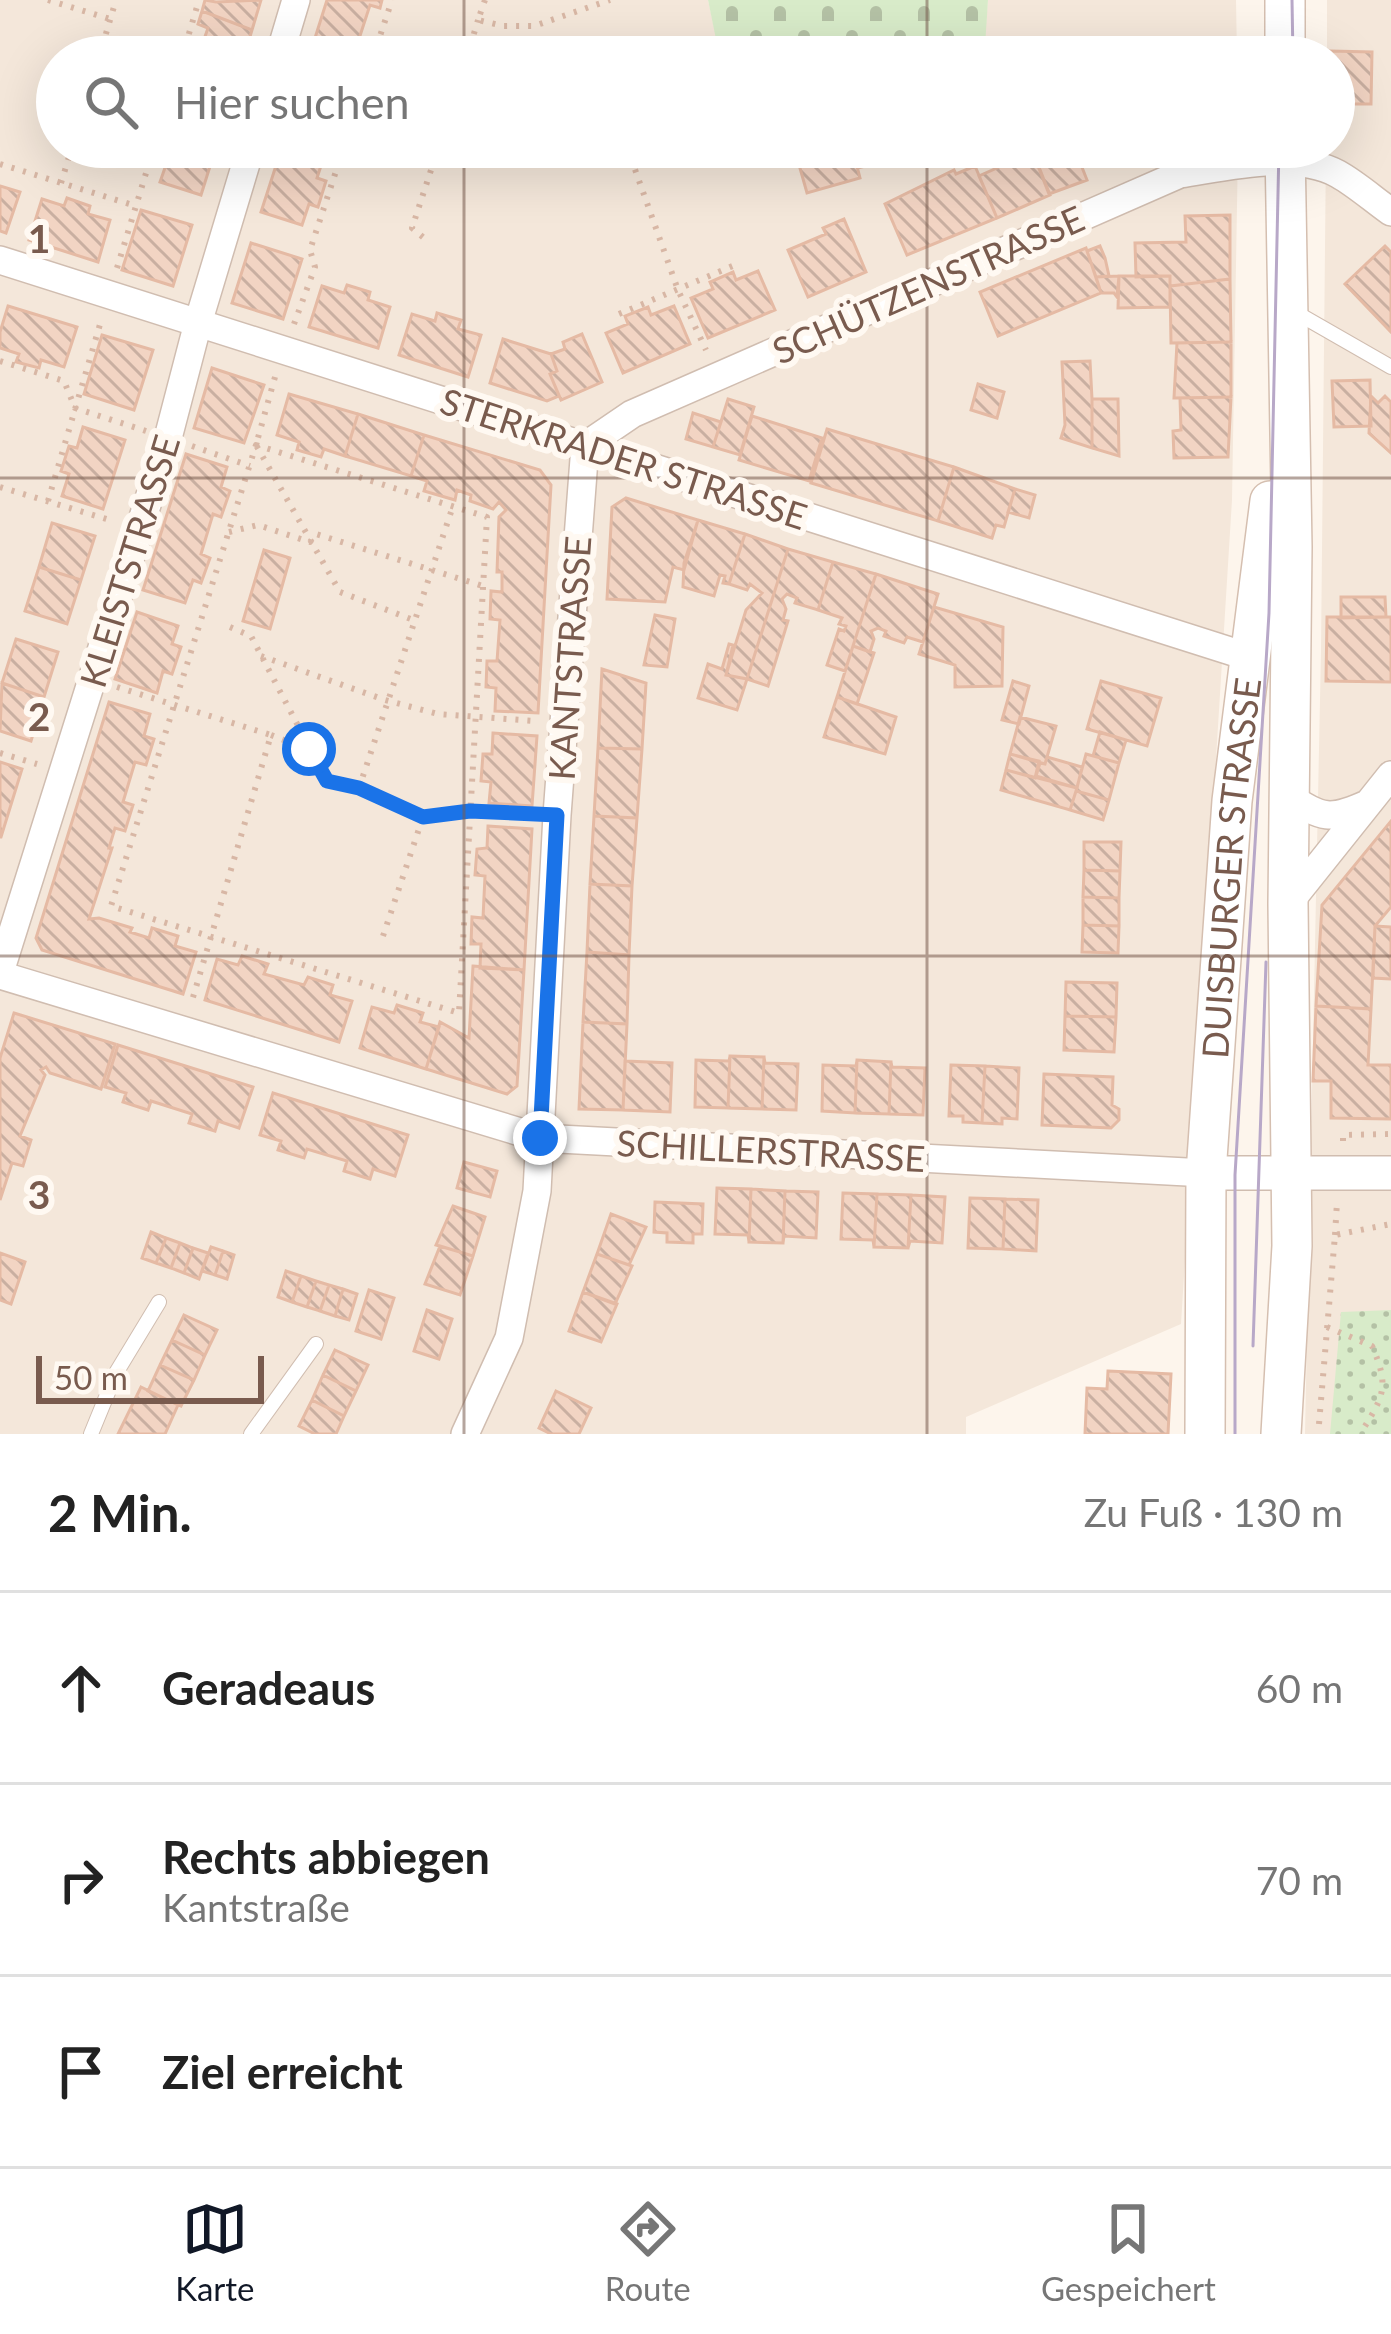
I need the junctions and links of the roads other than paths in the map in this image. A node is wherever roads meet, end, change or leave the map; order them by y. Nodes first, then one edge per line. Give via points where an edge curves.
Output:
1 (296, 0) edge
2 (1285, 0) edge
3 (285, 36) edge
4 (1285, 36) edge
5 (245, 168) edge
6 (1213, 168) edge
7 (1285, 168) edge
8 (1323, 168) edge
9 (1391, 212) edge
10 (0, 260) edge
11 (1286, 306) junction
12 (198, 323) junction
13 (1391, 368) edge
14 (585, 446) junction
15 (1249, 657) junction
16 (1391, 775) edge
17 (1289, 797) junction
18 (1367, 804) junction
19 (1288, 904) junction
20 (0, 974) edge
21 (540, 1138) junction
22 (1206, 1173) junction
23 (1391, 1173) edge
24 (1291, 1175) junction
25 (159, 1302) dead end
26 (316, 1344) dead end
27 (91, 1434) edge
28 (251, 1434) edge
29 (465, 1434) edge
30 (1205, 1434) edge
31 (1281, 1434) edge

1 - 3 street
2 - 4 main road
5 - 12 street, KLEISTSTRASSE
6 - 14 street, SCHÜTZENSTRASSE via 1180,174 632,414
7 - 11 main road, DUISBURGER STRASSE
8 - 9 street
10 - 12 street, STERKRADER STRASSE
11 - 13 lane
11 - 15 main road, DUISBURGER STRASSE
11 - 17 main road, DUISBURGER STRASSE
12 - 14 street, STERKRADER STRASSE via 287,339
12 - 20 street, KLEISTSTRASSE
14 - 15 street, STERKRADER STRASSE
14 - 21 street, KANTSTRASSE
15 - 22 main road, DUISBURGER STRASSE
16 - 18 street
17 - 18 street via 1320,816
17 - 19 main road, DUISBURGER STRASSE
18 - 19 street
19 - 24 main road, DUISBURGER STRASSE
20 - 21 street, SCHILLERSTRASSE
21 - 22 street, SCHILLERSTRASSE
21 - 29 street, KANTSTRASSE via 509,1338
22 - 24 street
22 - 30 main road, DUISBURGER STRASSE
23 - 24 street
24 - 31 main road, DUISBURGER STRASSE
25 - 27 lane
26 - 28 lane

